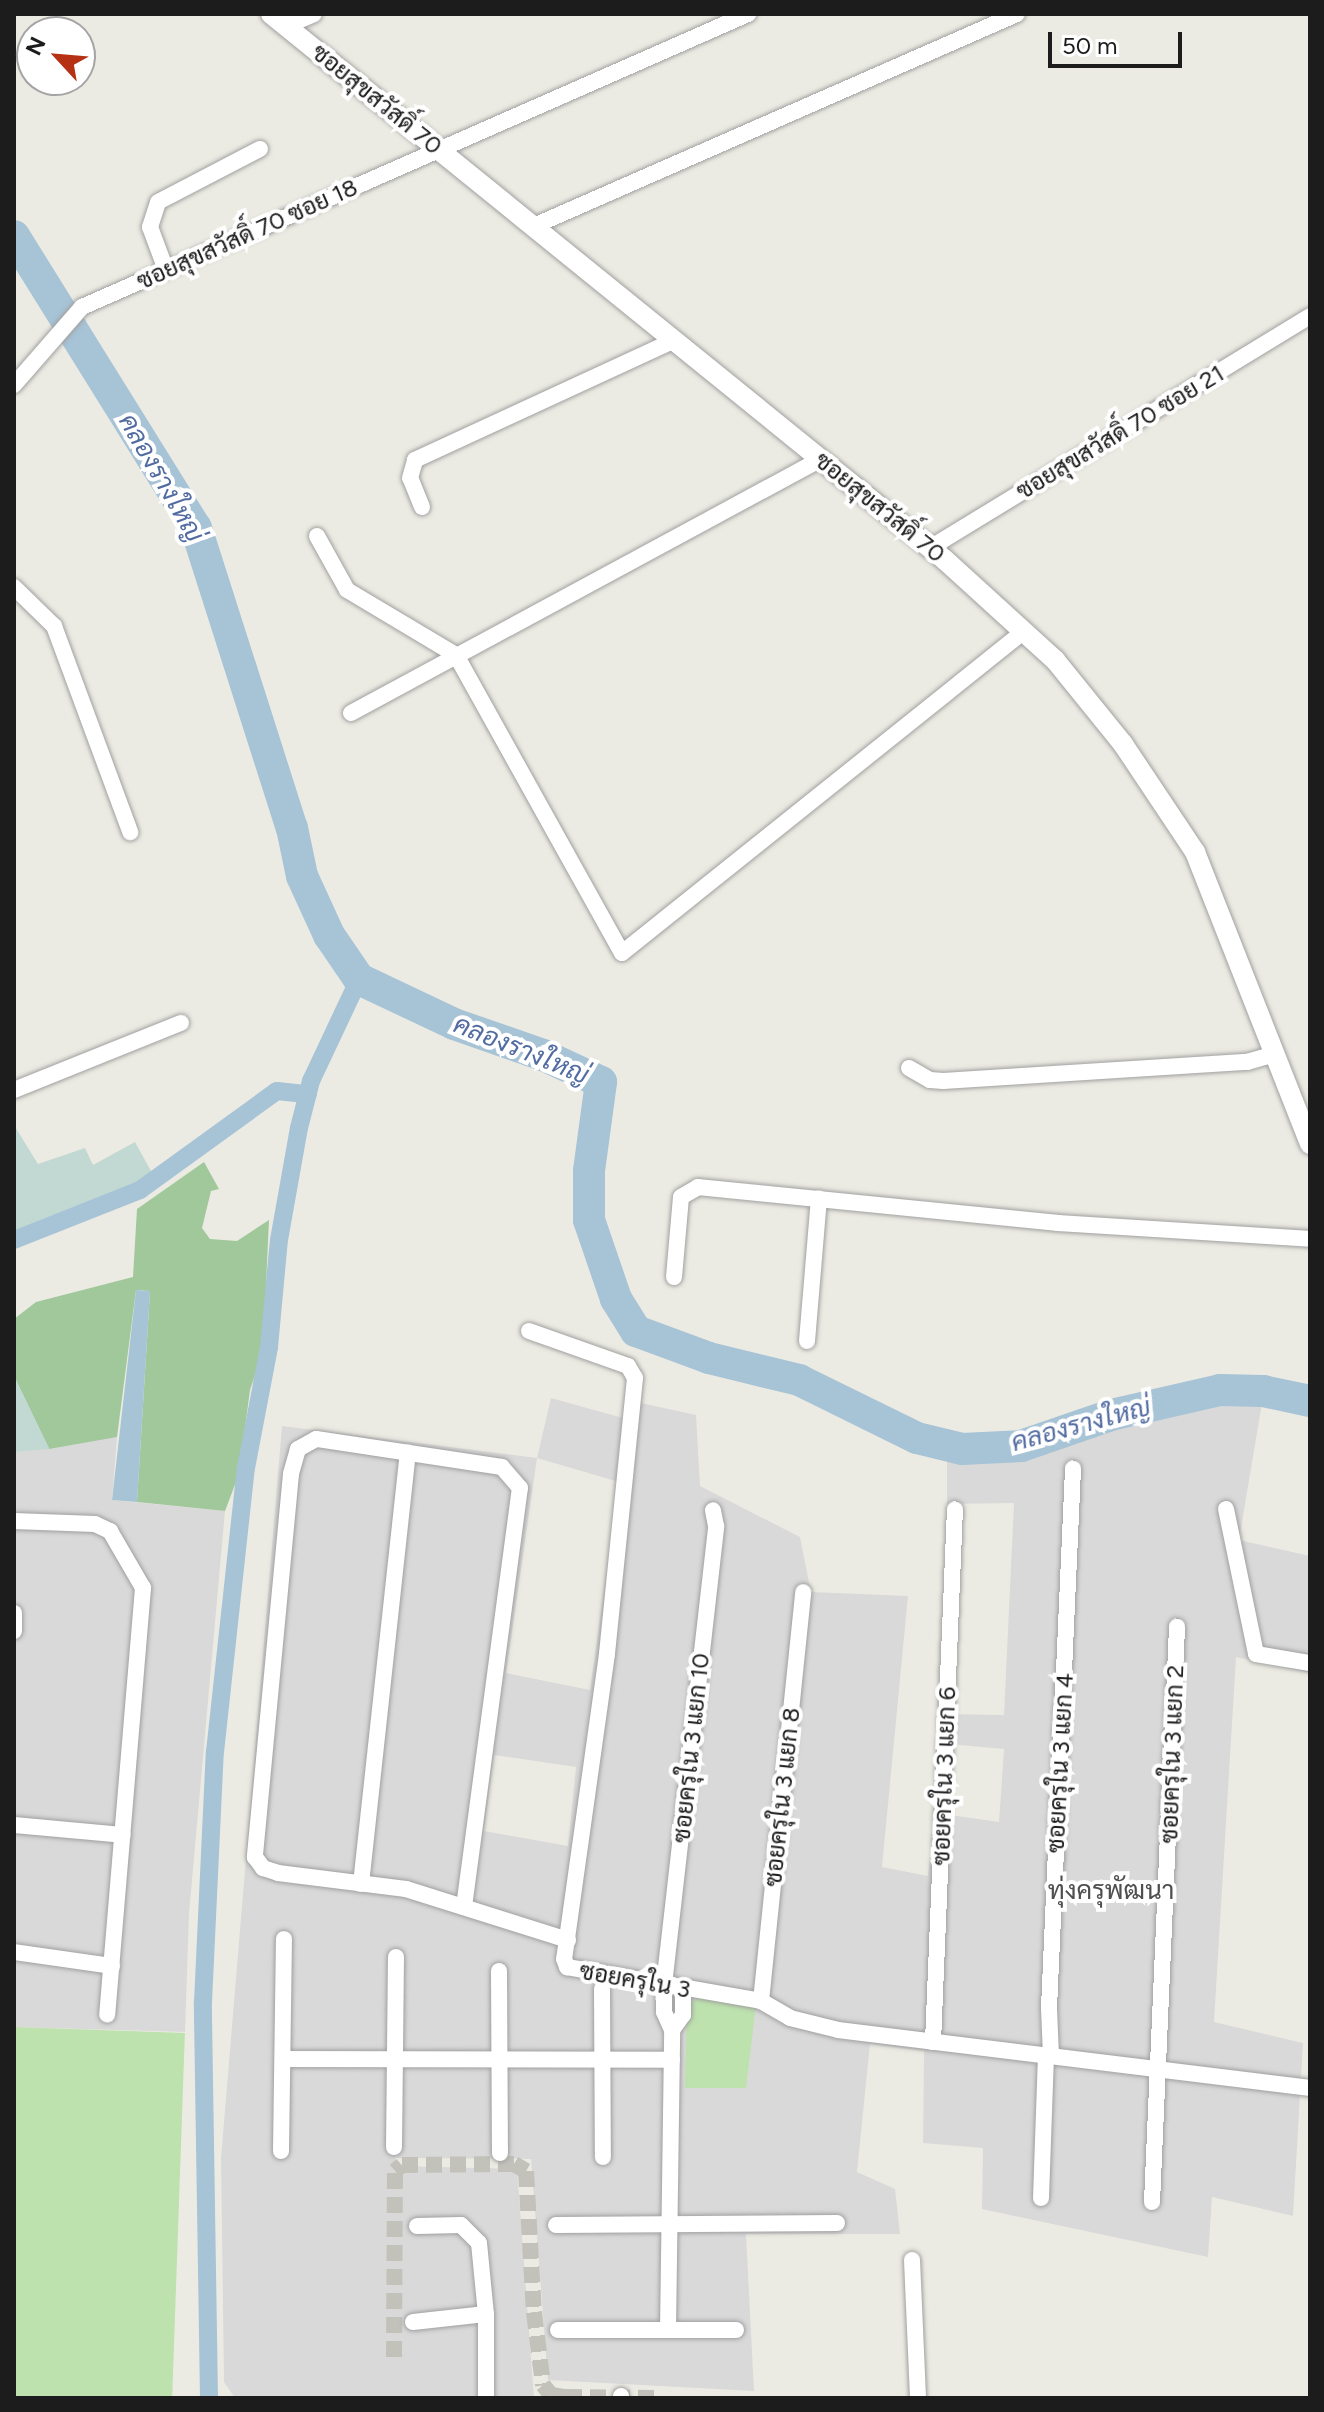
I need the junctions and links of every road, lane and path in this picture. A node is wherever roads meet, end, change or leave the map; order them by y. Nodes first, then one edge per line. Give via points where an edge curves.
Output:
1 (314, 14) edge
2 (748, 14) edge
3 (1017, 14) edge
4 (278, 20) edge
5 (260, 149) dead end
6 (440, 149) junction
7 (536, 225) junction
8 (166, 270) junction
9 (1310, 316) edge
10 (675, 340) junction
11 (14, 385) edge
12 (821, 459) junction
13 (422, 507) dead end
14 (317, 536) dead end
15 (930, 548) junction
16 (14, 587) edge
17 (1023, 632) junction
18 (456, 655) junction
19 (351, 713) dead end
20 (130, 832) dead end
21 (181, 1023) dead end
22 (1275, 1054) junction
23 (909, 1068) dead end
24 (14, 1090) edge
25 (1310, 1144) edge
26 (819, 1199) junction
27 (1310, 1239) edge
28 (674, 1277) dead end
29 (529, 1331) dead end
30 (807, 1341) dead end
31 (408, 1453) junction
32 (1073, 1469) dead end
33 (955, 1509) dead end
34 (1226, 1509) dead end
35 (713, 1510) dead end
36 (14, 1521) edge
37 (803, 1592) dead end
38 (14, 1613) edge
39 (1177, 1627) dead end
40 (14, 1631) edge
41 (1310, 1663) edge
42 (14, 1825) edge
43 (123, 1835) junction
44 (361, 1884) junction
45 (464, 1907) junction
46 (284, 1939) dead end
47 (568, 1940) junction
48 (14, 1952) edge
49 (396, 1957) dead end
50 (112, 1966) junction
51 (499, 1971) dead end
52 (664, 1985) junction
53 (683, 1988) junction
54 (602, 1989) dead end
55 (761, 2001) junction
56 (107, 2014) dead end
57 (672, 2030) junction
58 (933, 2042) junction
59 (1049, 2056) junction
60 (283, 2059) junction
61 (393, 2059) junction
62 (501, 2059) junction
63 (601, 2059) junction
64 (672, 2060) junction
65 (1158, 2072) junction
66 (1310, 2088) edge
67 (394, 2147) dead end
68 (281, 2151) dead end
69 (500, 2153) dead end
70 (603, 2157) dead end
71 (1041, 2198) dead end
72 (1152, 2202) dead end
73 (837, 2223) dead end
74 (556, 2225) dead end
75 (669, 2225) junction
76 (417, 2226) dead end
77 (912, 2260) dead end
78 (486, 2314) junction
79 (413, 2322) dead end
80 (558, 2330) dead end
81 (668, 2330) junction
82 (736, 2330) dead end
83 (486, 2398) edge
84 (918, 2398) edge

1 - 4 street
2 - 6 street, ซอยสุขสวัสดิ์ 70 ซอย 18
3 - 7 street
4 - 6 street, ซอยสุขสวัสดิ์ 70
5 - 8 street via 158,202 150,227
6 - 7 street, ซอยสุขสวัสดิ์ 70
6 - 8 street, ซอยสุขสวัสดิ์ 70 ซอย 18
7 - 10 street, ซอยสุขสวัสดิ์ 70
8 - 11 street, ซอยสุขสวัสดิ์ 70 ซอย 18 via 82,307
9 - 15 street, ซอยสุขสวัสดิ์ 70 ซอย 21
10 - 12 street, ซอยสุขสวัสดิ์ 70
10 - 13 street via 415,460 410,478
12 - 15 street, ซอยสุขสวัสดิ์ 70
12 - 18 street
14 - 18 street via 347,590
15 - 17 street, ซอยสุขสวัสดิ์ 70
16 - 20 street via 54,626
17 - 18 street via 622,953
17 - 22 street, ซอยสุขสวัสดิ์ 70 via 1055,660 1123,744 1195,852
18 - 19 street
21 - 24 street
22 - 23 street via 1247,1062 943,1081
22 - 25 street, ซอยสุขสวัสดิ์ 70
26 - 27 street via 1082,1225
26 - 28 street via 688,1189 681,1197
26 - 30 street
29 - 47 street, ซอยครุใน 3 via 628,1366 635,1378 607,1654
31 - 44 street
31 - 44 street via 316,1439 298,1449 291,1474 255,1857 263,1868 278,1873
31 - 45 street via 502,1467 520,1488
32 - 59 street, ซอยครุใน 3 แยก 4
33 - 58 street, ซอยครุใน 3 แยก 6
34 - 41 street via 1256,1654
35 - 52 street, ซอยครุใน 3 แยก 10 via 716,1526
36 - 43 street via 95,1524 110,1531 143,1588
37 - 55 street, ซอยครุใน 3 แยก 8
38 - 40 street
39 - 65 street, ซอยครุใน 3 แยก 2
42 - 43 street
43 - 50 street
44 - 45 street via 406,1889
45 - 47 street
46 - 60 street
47 - 52 street, ซอยครุใน 3 via 567,1967
48 - 50 street
49 - 61 street
50 - 56 street
51 - 62 street
52 - 53 street, ซอยครุใน 3
52 - 57 street, ซอยครุใน 3 แยก 10 via 664,2012
53 - 55 street, ซอยครุใน 3
53 - 57 street via 683,2015
54 - 63 street
55 - 58 street, ซอยครุใน 3 via 810,2025
57 - 64 street
58 - 59 street, ซอยครุใน 3
59 - 65 street, ซอยครุใน 3
59 - 71 street, ซอยครุใน 3 แยก 4
60 - 61 street
60 - 68 street
61 - 62 street
61 - 67 street
62 - 63 street
62 - 69 street
63 - 64 street
63 - 70 street
64 - 75 street
65 - 66 street, ซอยครุใน 3
65 - 72 street, ซอยครุใน 3 แยก 2
73 - 75 street
74 - 75 street
75 - 81 street
76 - 78 street via 461,2225 472,2232 479,2243
77 - 84 street
78 - 79 street
78 - 83 street
80 - 81 street
81 - 82 street

